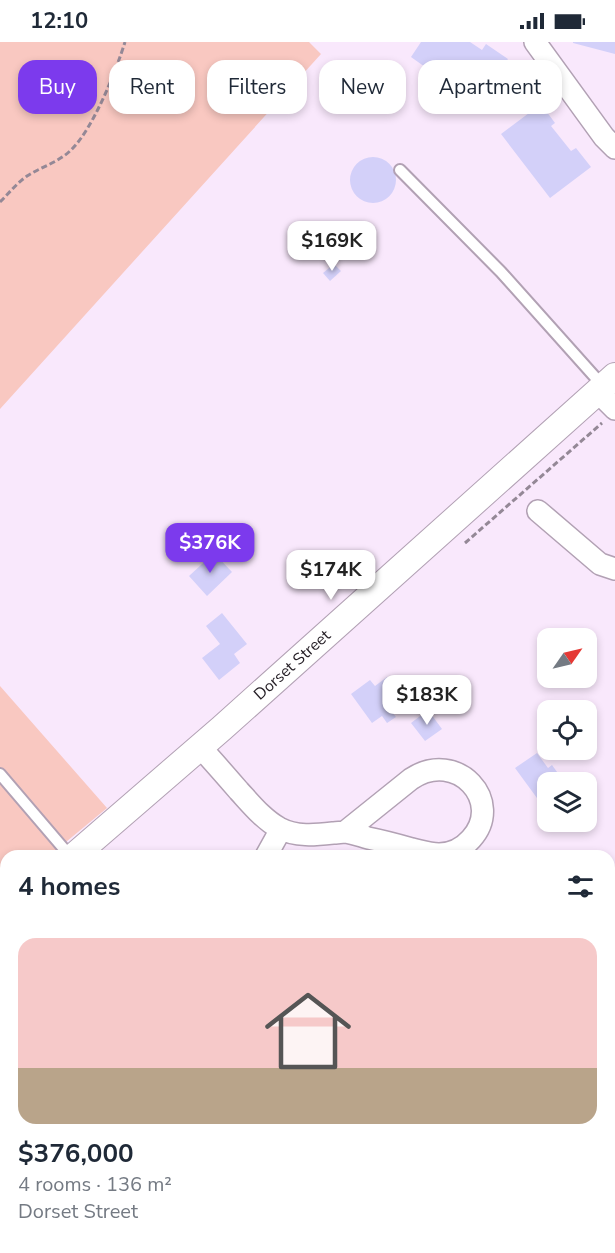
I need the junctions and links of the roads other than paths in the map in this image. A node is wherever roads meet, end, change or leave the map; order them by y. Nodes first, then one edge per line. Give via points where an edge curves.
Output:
1 (535, 42) edge
2 (615, 148) edge
3 (400, 170) dead end
4 (608, 391) edge
5 (538, 511) dead end
6 (615, 569) edge
7 (200, 747) junction
8 (0, 774) edge
9 (281, 829) junction
10 (345, 832) junction
11 (67, 850) edge
12 (79, 850) edge
13 (269, 850) edge
14 (419, 850) edge
15 (457, 850) edge

1 - 2 street
3 - 4 lane via 501,272
4 - 7 street, Dorset Street
5 - 6 street via 600,564
7 - 9 street via 259,813
7 - 12 street, Dorset Street
8 - 11 lane
9 - 10 street via 312,835
9 - 13 street
10 - 14 street
10 - 15 street via 411,779 438,769 456,772 471,784 480,800 478,828

